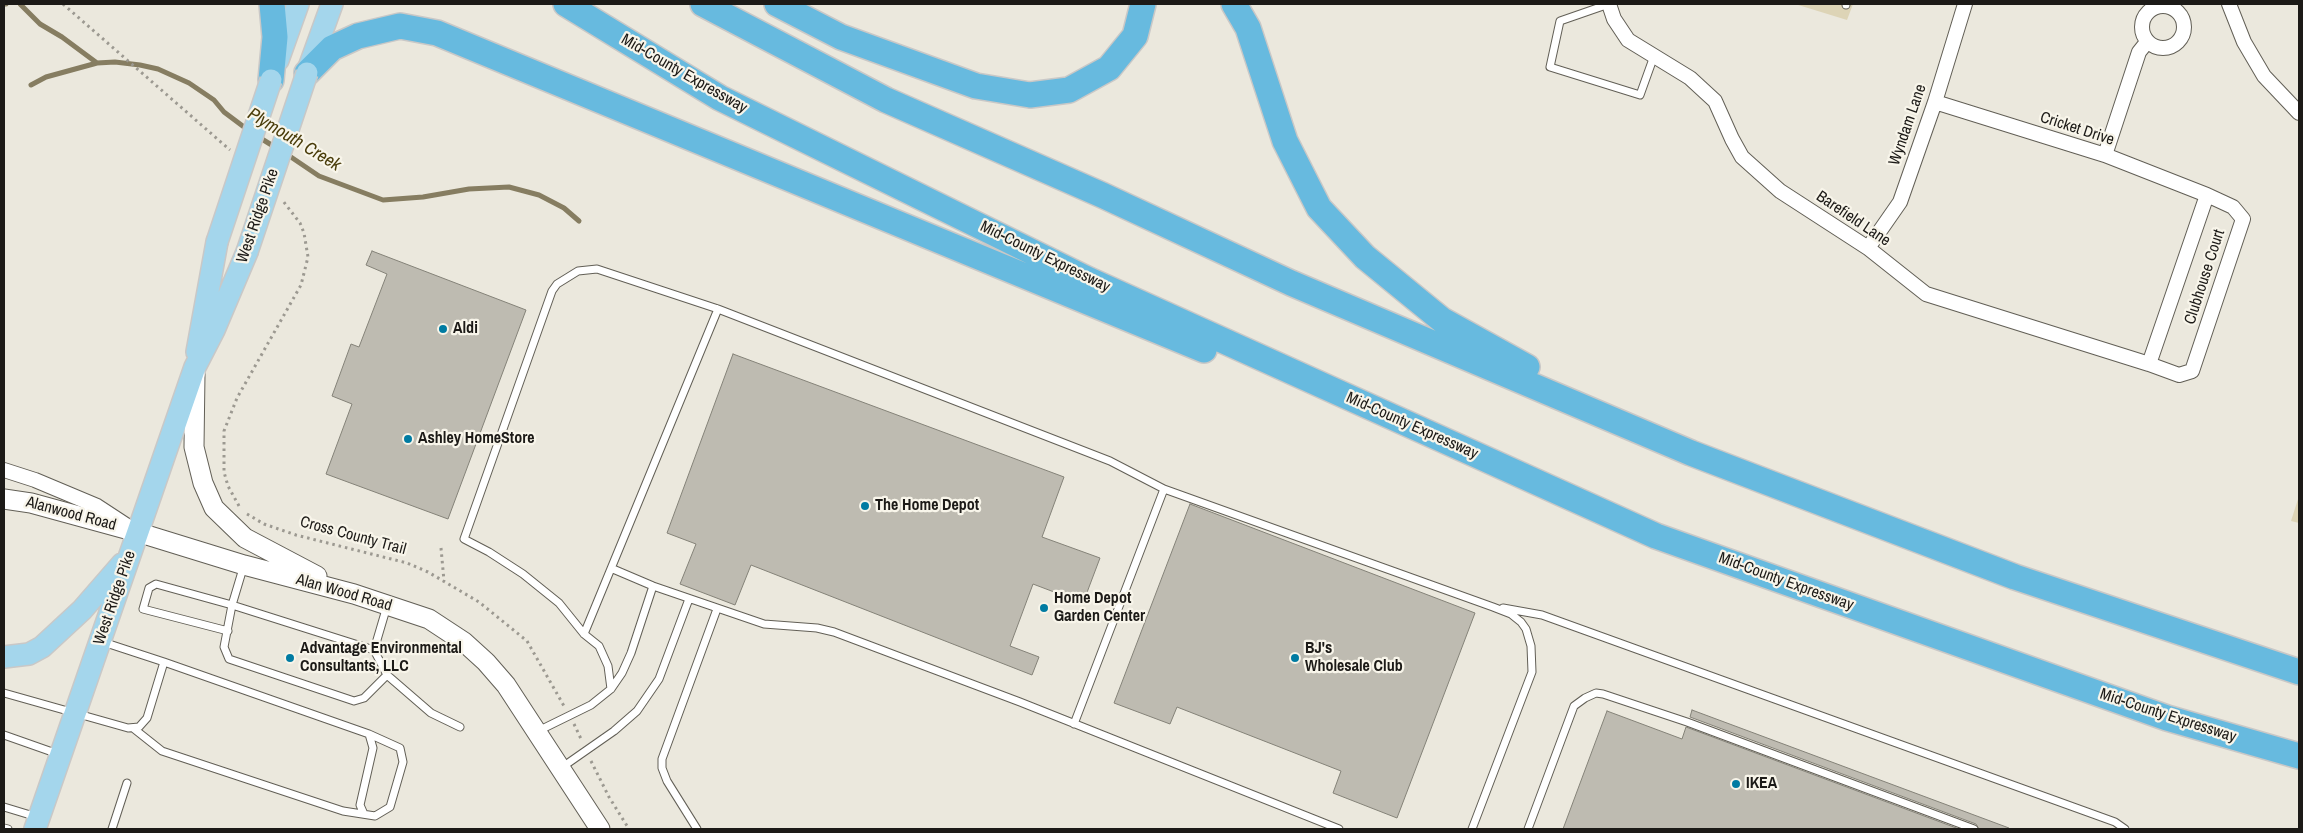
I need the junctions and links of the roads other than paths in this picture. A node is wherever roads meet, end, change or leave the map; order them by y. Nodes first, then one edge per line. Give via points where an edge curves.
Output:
1 (272, 4) edge
2 (298, 4) edge
3 (332, 4) edge
4 (566, 4) edge
5 (703, 4) edge
6 (777, 4) edge
7 (1143, 4) edge
8 (1234, 4) edge
9 (1609, 4) edge
10 (1965, 4) edge
11 (2229, 4) edge
12 (2147, 42) dead end
13 (1654, 56) junction
14 (274, 64) junction
15 (307, 73) junction
16 (1935, 102) junction
17 (2299, 113) edge
18 (2105, 156) junction
19 (2207, 195) junction
20 (1868, 248) junction
21 (718, 309) junction
22 (2150, 364) junction
23 (195, 367) junction
24 (1692, 453) junction
25 (4, 470) edge
26 (1164, 489) junction
27 (4, 499) edge
28 (137, 532) junction
29 (1656, 536) junction
30 (129, 556) junction
31 (244, 565) junction
32 (612, 569) junction
33 (653, 586) junction
34 (354, 594) junction
35 (689, 599) junction
36 (232, 605) junction
37 (387, 605) junction
38 (1493, 607) junction
39 (717, 609) junction
40 (228, 631) junction
41 (584, 634) junction
42 (100, 641) junction
43 (374, 650) junction
44 (4, 657) edge
45 (164, 662) junction
46 (2299, 672) edge
47 (387, 675) junction
48 (611, 689) junction
49 (4, 693) edge
50 (74, 714) junction
51 (1074, 724) junction
52 (460, 727) dead end
53 (133, 728) junction
54 (536, 732) junction
55 (369, 734) junction
56 (4, 735) edge
57 (60, 755) junction
58 (2299, 756) edge
59 (560, 768) junction
60 (127, 783) dead end
61 (4, 807) edge
62 (364, 814) junction
63 (37, 823) edge
64 (4, 828) edge
65 (8, 829) edge
66 (112, 829) edge
67 (600, 829) edge
68 (697, 829) edge
69 (1339, 829) edge
70 (1472, 829) edge
71 (1528, 829) edge
72 (1974, 829) edge
73 (2125, 829) edge

1 - 14 highway
2 - 14 main road, West Ridge Pike
3 - 15 main road, West Ridge Pike
4 - 29 highway, Mid-County Expressway via 720,98 1089,280
5 - 24 highway via 886,100 1292,283
6 - 7 highway via 841,37 976,86 1030,95 1069,90 1109,68 1135,36
8 - 24 highway via 1248,28 1286,141 1319,208 1365,257 1442,320
9 - 13 street, Barefield Lane via 1614,19 1628,40
9 - 13 lane via 1560,20 1550,68 1640,95
10 - 16 street, Wyndam Lane
11 - 17 street via 2244,42 2264,76
12 - 18 street via 2139,52
13 - 20 street, Barefield Lane via 1690,78 1715,101 1742,157 1780,190
14 - 23 main road, West Ridge Pike, bridge via 217,242
15 - 23 main road, West Ridge Pike, bridge via 247,252
15 - 29 highway via 332,48 358,36 400,26 436,33
16 - 18 street, Cricket Drive
16 - 20 street, Wyndam Lane via 1900,202
18 - 19 street, Cricket Drive
19 - 22 street, Clubhouse Court
19 - 22 street, Clubhouse Court via 2233,207 2242,219 2192,372 2179,375
20 - 22 street, Barefield Lane via 1926,294
21 - 26 lane via 1110,461
21 - 32 lane
21 - 41 lane via 597,269 578,272 557,284 552,291 464,539 541,588
23 - 28 main road, West Ridge Pike
23 - 34 street via 194,447 204,486 214,508 245,538
24 - 46 highway via 2015,577
25 - 28 street, Alan Wood Road via 97,506
26 - 38 lane
26 - 51 lane
27 - 28 street, Alanwood Road via 31,503
28 - 30 main road, West Ridge Pike
28 - 31 street, Alan Wood Road
29 - 58 highway, Mid-County Expressway via 2166,718
30 - 42 main road, West Ridge Pike
30 - 44 main road via 82,610 42,648 29,654
31 - 34 street, Alan Wood Road
31 - 36 lane
32 - 33 lane
32 - 41 lane
33 - 35 lane
33 - 48 lane via 631,653
34 - 37 street, Alan Wood Road
35 - 39 lane
35 - 59 lane via 653,690 637,711 587,752
36 - 40 lane
36 - 40 lane via 156,584 148,588 143,609
36 - 43 lane
37 - 43 lane
37 - 54 street, Alan Wood Road via 429,619 464,642 506,685
38 - 70 lane via 1521,622 1529,637 1533,664
38 - 73 lane via 1542,615 2115,822
39 - 51 lane via 764,624 834,632
39 - 68 lane via 662,759 667,781
40 - 47 lane via 224,646 229,659 354,701 364,698
41 - 48 lane via 603,653
42 - 45 lane
42 - 50 main road, West Ridge Pike
43 - 47 lane
45 - 53 lane via 147,718 139,727
45 - 55 lane
47 - 52 lane via 431,713
48 - 54 lane via 591,705
49 - 50 lane
50 - 53 lane
50 - 57 main road, West Ridge Pike
51 - 69 lane
53 - 62 lane via 162,751 343,812
54 - 59 street, Alan Wood Road
55 - 62 lane via 373,748 360,805
55 - 62 lane via 400,748 403,762 390,807 375,816
56 - 57 lane
57 - 63 main road, West Ridge Pike
59 - 67 street, Alan Wood Road
60 - 66 lane
61 - 63 lane
64 - 65 lane
71 - 72 lane via 1574,706 1596,693 1687,722

